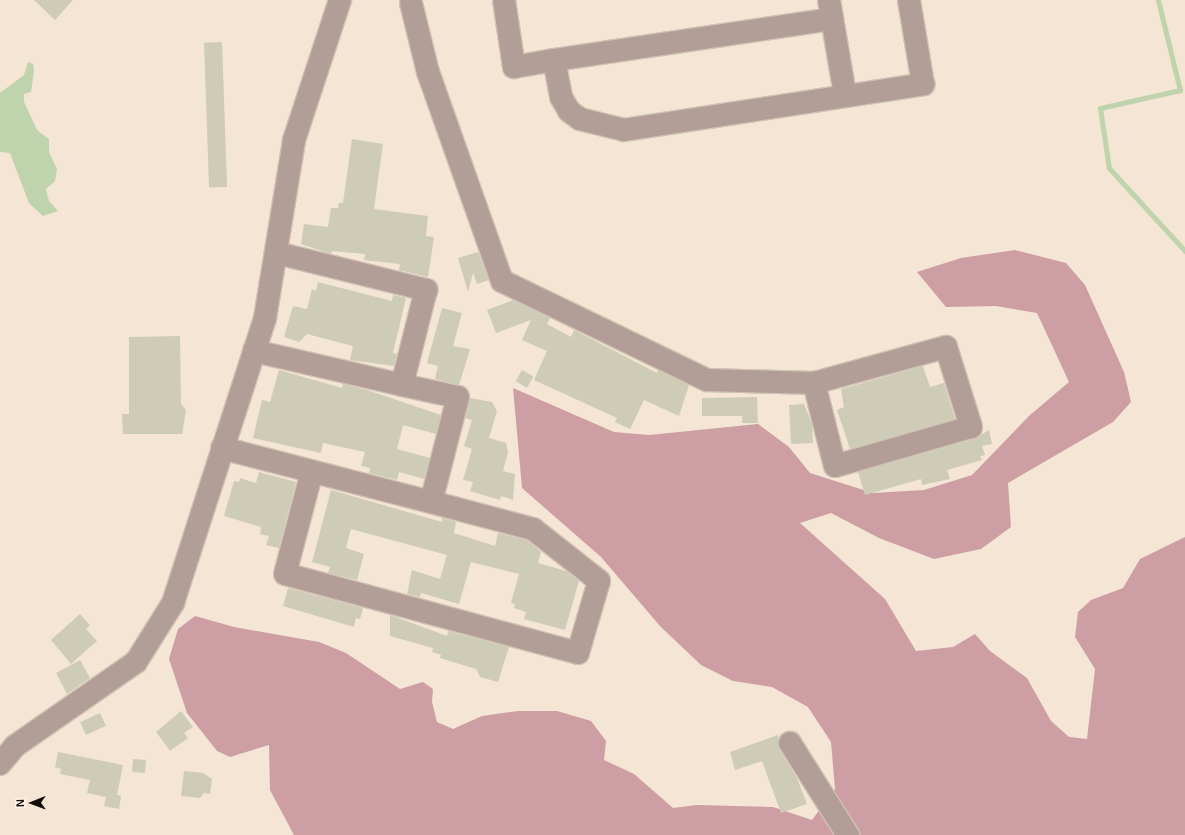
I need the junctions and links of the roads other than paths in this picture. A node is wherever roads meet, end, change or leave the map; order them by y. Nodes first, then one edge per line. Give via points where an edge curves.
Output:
1 (340, 0) edge
2 (504, 0) edge
3 (909, 0) edge
4 (410, 1) edge
5 (830, 9) edge
6 (554, 60) junction
7 (844, 94) junction
8 (277, 253) junction
9 (254, 351) junction
10 (814, 383) junction
11 (402, 385) junction
12 (222, 448) junction
13 (312, 471) junction
14 (431, 502) junction
15 (790, 743) dead end
16 (0, 764) edge
17 (848, 835) edge

1 - 8 street via 294,140
2 - 6 street via 514,67
3 - 7 street via 923,84
4 - 10 street via 428,72 502,281 707,380
5 - 6 street
5 - 7 street
6 - 7 street via 561,97 569,110 580,119 624,130
8 - 9 street via 265,318
8 - 11 street via 426,290
9 - 11 street
9 - 12 street
10 - 10 street via 946,347 971,427 835,466
11 - 14 street via 458,397
12 - 13 street
12 - 16 street via 176,596 156,636 136,662 21,742
13 - 14 street
13 - 14 street via 285,574 578,653 599,581 533,529
15 - 17 street

